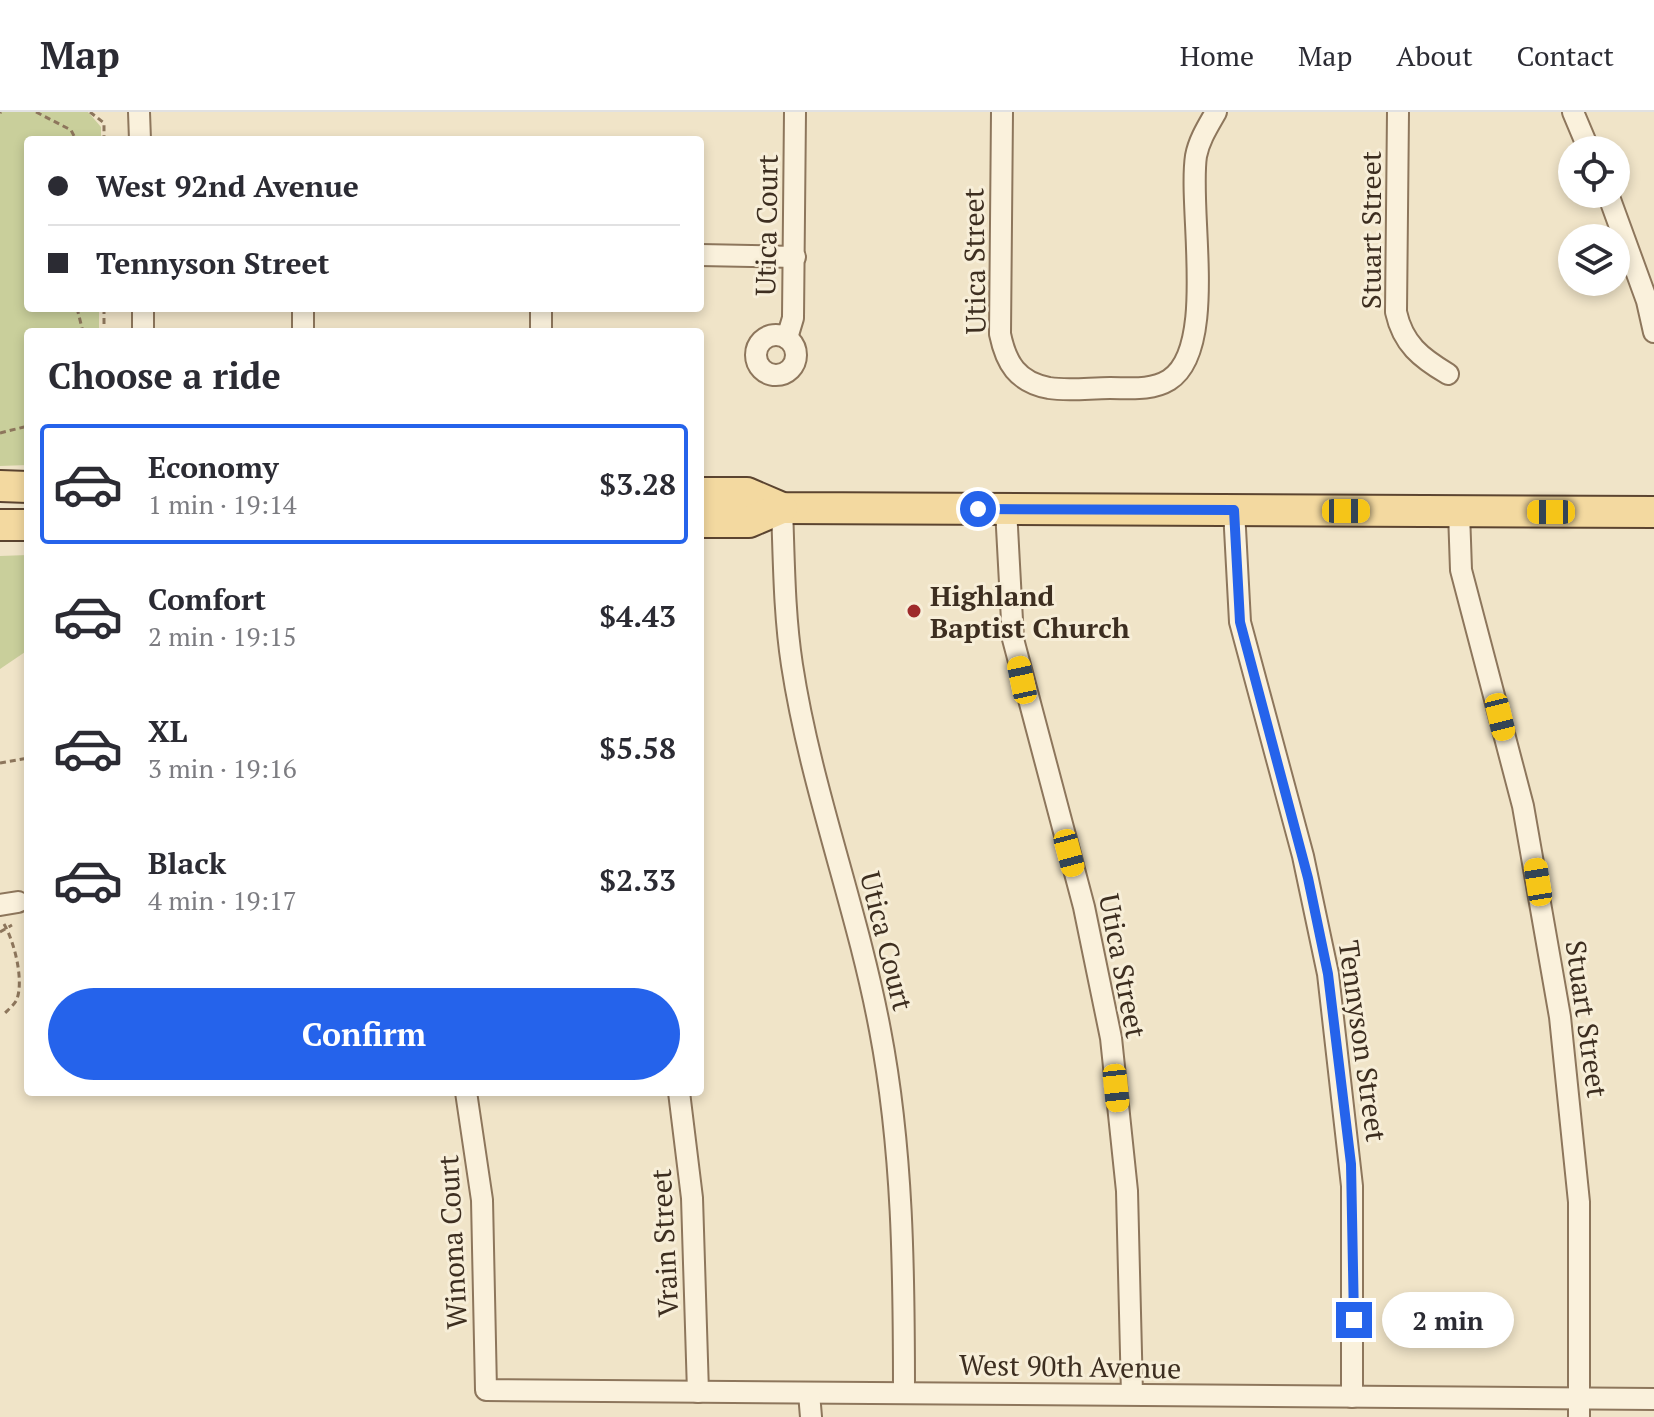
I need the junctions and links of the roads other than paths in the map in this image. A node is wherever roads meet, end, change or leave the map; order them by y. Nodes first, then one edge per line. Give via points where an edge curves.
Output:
1 (139, 112) edge
2 (795, 112) edge
3 (1002, 112) edge
4 (1216, 112) edge
5 (1398, 112) edge
6 (1573, 112) edge
7 (140, 136) edge
8 (1583, 136) edge
9 (1613, 208) edge
10 (704, 255) edge
11 (795, 257) junction
12 (1654, 332) edge
13 (787, 338) dead end
14 (1448, 374) dead end
15 (0, 486) edge
16 (24, 487) edge
17 (704, 493) edge
18 (782, 508) junction
19 (1006, 509) junction
20 (1234, 510) junction
21 (1459, 512) junction
22 (1654, 512) edge
23 (704, 522) edge
24 (0, 525) edge
25 (24, 525) edge
26 (467, 1096) edge
27 (679, 1096) edge
28 (486, 1390) joint
29 (698, 1392) junction
30 (809, 1393) junction
31 (904, 1393) junction
32 (1132, 1394) junction
33 (1352, 1397) junction
34 (1654, 1399) edge
35 (1579, 1408) edge
36 (811, 1417) edge

1 - 7 street
2 - 11 street, Utica Court
3 - 4 street, Utica Street via 1000,334 1005,356 1028,382 1059,389 1160,385 1178,373 1194,346 1196,159
5 - 14 street, Stuart Street via 1396,312 1413,349
6 - 8 street
9 - 12 street
10 - 11 street
11 - 13 street, Utica Court via 793,318
15 - 16 main road
17 - 18 main road via 747,493
18 - 19 main road
18 - 23 main road via 749,522
18 - 31 street, Utica Court via 787,633 796,691 870,981 887,1073 902,1206
19 - 20 main road
19 - 32 street, Utica Street via 1013,639 1084,907 1111,1038 1127,1191
20 - 21 main road
20 - 33 street, Tennyson Street via 1240,622 1312,895 1332,1003 1352,1186
21 - 22 main road
21 - 35 street, Stuart Street via 1461,570 1526,818 1560,1017 1579,1202
24 - 25 main road
26 - 28 street, Winona Court via 482,1200
27 - 29 street, Vrain Street via 692,1198
28 - 29 street, West 90th Avenue
29 - 30 street, West 90th Avenue
30 - 31 street, West 90th Avenue
30 - 36 street
31 - 32 street, West 90th Avenue
32 - 33 street, West 90th Avenue
33 - 35 street, West 90th Avenue
34 - 35 street, West 90th Avenue

